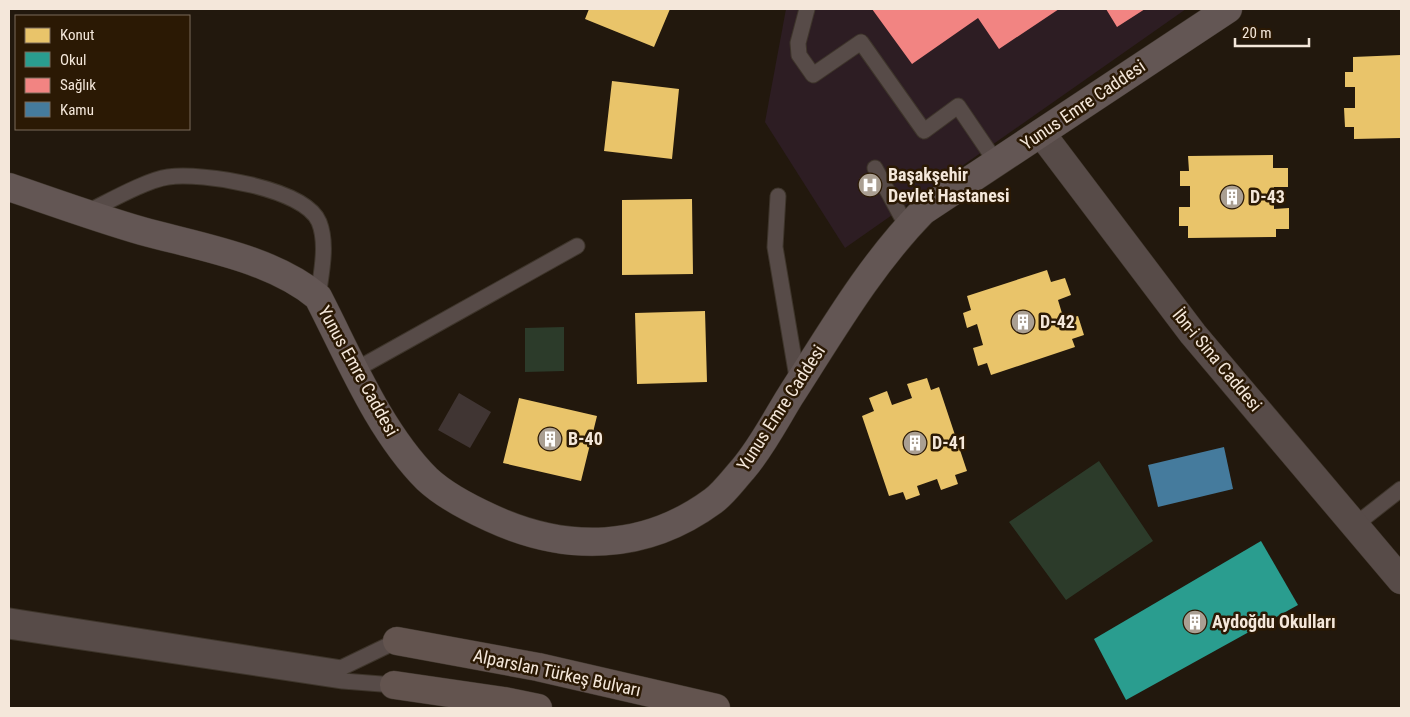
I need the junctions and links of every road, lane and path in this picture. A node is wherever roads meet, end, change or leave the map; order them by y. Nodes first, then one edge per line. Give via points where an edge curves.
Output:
1 (807, 9) edge
2 (1228, 9) edge
3 (1041, 134) junction
4 (996, 162) junction
5 (875, 168) dead end
6 (9, 187) edge
7 (778, 196) dead end
8 (84, 213) junction
9 (907, 227) junction
10 (577, 246) dead end
11 (318, 297) junction
12 (356, 370) junction
13 (798, 384) junction
14 (1401, 489) edge
15 (1355, 524) junction
16 (1401, 580) edge
17 (9, 616) edge
18 (9, 630) edge
19 (397, 641) joint
20 (394, 685) joint
21 (538, 708) edge
22 (716, 708) edge

1 - 4 lane via 798,43 799,55 813,75 861,42 924,130 958,106
2 - 3 street, Yunus Emre Caddesi
3 - 4 street, Yunus Emre Caddesi
3 - 15 street, İbn-i Sina Caddesi via 1193,334
4 - 9 street, Yunus Emre Caddesi via 923,211
5 - 9 lane
6 - 8 street, Yunus Emre Caddesi
7 - 13 lane via 775,247
8 - 11 street, Yunus Emre Caddesi via 267,267 301,283
8 - 11 lane via 168,177 202,177 279,193 304,204 318,220 323,235
9 - 13 street, Yunus Emre Caddesi via 868,276
10 - 12 lane
11 - 12 street, Yunus Emre Caddesi
12 - 13 street, Yunus Emre Caddesi via 391,434 428,479 463,505 503,524 571,542 640,537 679,523 715,500 746,466
14 - 15 lane
15 - 16 street, İbn-i Sina Caddesi
17 - 19 lane via 341,668
18 - 20 lane via 343,681
19 - 22 main road, Alparslan Türkeş Bulvarı via 538,667
20 - 21 main road

